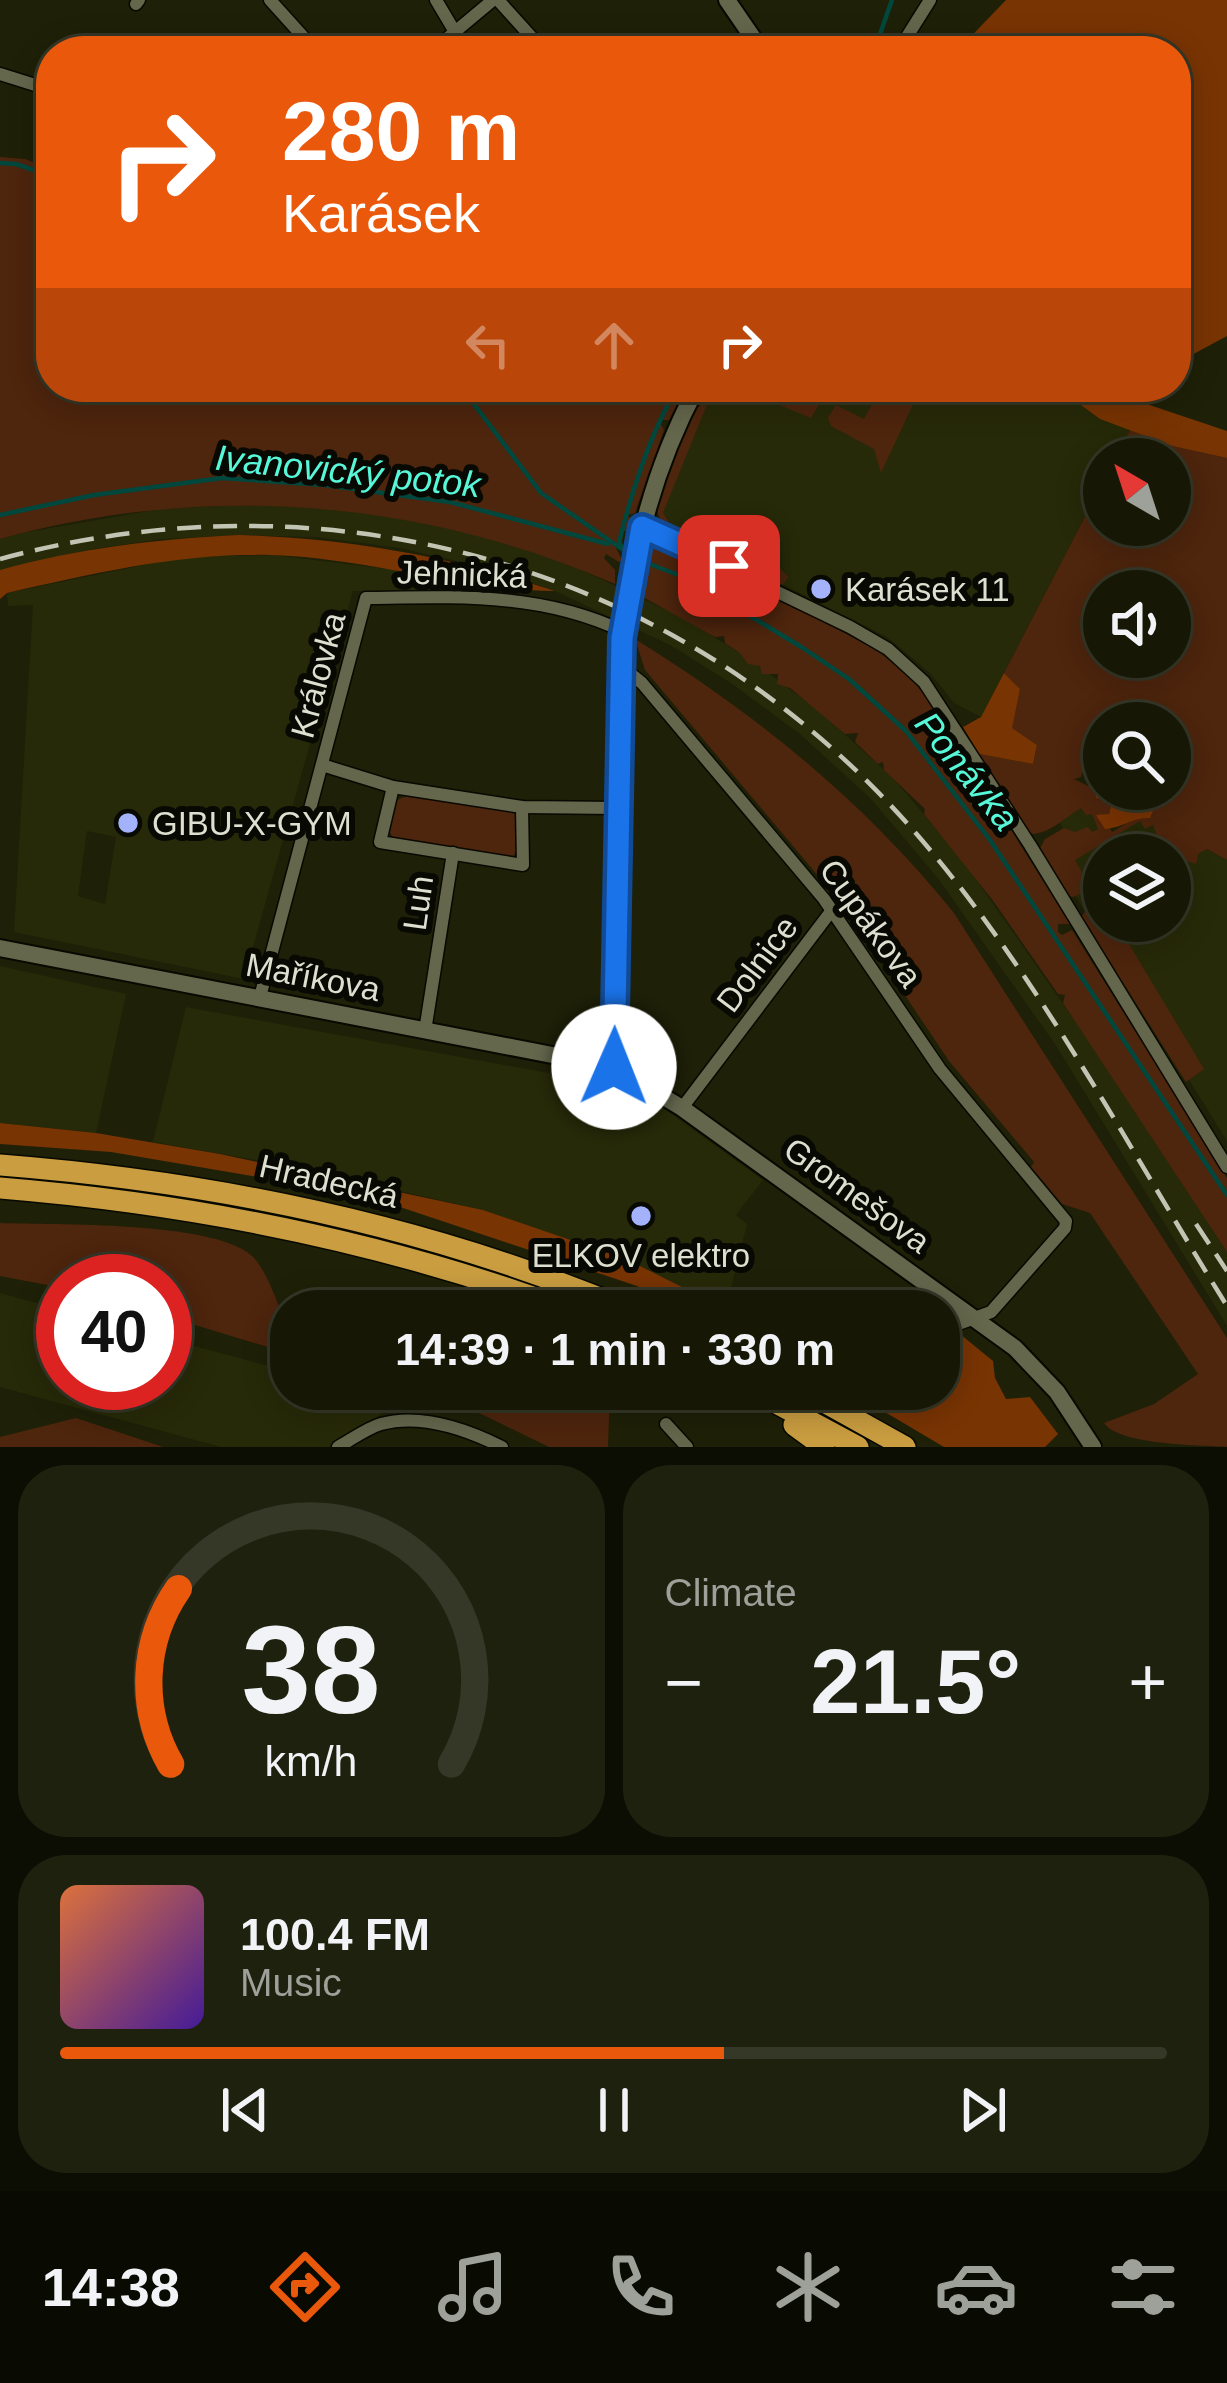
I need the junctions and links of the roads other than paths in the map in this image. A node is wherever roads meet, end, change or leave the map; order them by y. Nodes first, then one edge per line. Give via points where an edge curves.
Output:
1 (270, 0) edge
2 (436, 0) edge
3 (495, 0) edge
4 (727, 0) edge
5 (930, 0) edge
6 (455, 32) junction
7 (302, 36) edge
8 (450, 36) edge
9 (530, 36) edge
10 (752, 36) edge
11 (907, 36) edge
12 (0, 74) edge
13 (36, 86) edge
14 (689, 402) edge
15 (642, 527) junction
16 (366, 598) joint
17 (622, 631) junction
18 (620, 666) junction
19 (322, 765) junction
20 (393, 788) junction
21 (522, 807) junction
22 (617, 808) junction
23 (453, 853) junction
24 (832, 910) junction
25 (0, 948) edge
26 (260, 997) junction
27 (425, 1031) junction
28 (614, 1067) junction
29 (682, 1108) junction
30 (0, 1165) edge
31 (1227, 1167) edge
32 (0, 1189) edge
33 (514, 1290) edge
34 (576, 1290) edge
35 (976, 1317) junction
36 (960, 1323) edge
37 (776, 1410) edge
38 (787, 1410) edge
39 (839, 1410) edge
40 (666, 1424) dead end
41 (338, 1447) edge
42 (502, 1447) edge
43 (687, 1447) edge
44 (824, 1447) edge
45 (857, 1447) edge
46 (905, 1447) edge
47 (1093, 1447) edge

1 - 7 street
2 - 6 street
3 - 6 street
3 - 9 street
4 - 10 street
5 - 11 street
6 - 8 street
12 - 13 street
14 - 15 street
15 - 17 street
15 - 31 street via 850,627 924,682
16 - 17 street, Jehnická via 518,598
16 - 19 street, Královka
17 - 18 street
18 - 22 street
18 - 24 street, Cupákova via 642,682
19 - 20 street, Královka
19 - 26 street, Královka
20 - 21 street, Královka
20 - 23 street via 380,842
21 - 22 street, Královka
21 - 23 street via 523,866
22 - 28 street
23 - 27 street, Luh
24 - 29 street, Dolnice
24 - 35 street, Cupákova via 940,1069 1066,1221 991,1312
25 - 26 street, Maříkova
26 - 27 street, Maříkova
27 - 28 street, Maříkova
28 - 29 street, Gromešova
29 - 35 street, Gromešova
30 - 34 highway, Hradecká via 203,1189 376,1225
32 - 33 highway via 238,1218
35 - 36 street
35 - 47 street, Gromešova via 1058,1392
37 - 44 highway
38 - 45 highway
39 - 46 highway
40 - 43 street
41 - 42 street via 381,1424 407,1422 466,1430

